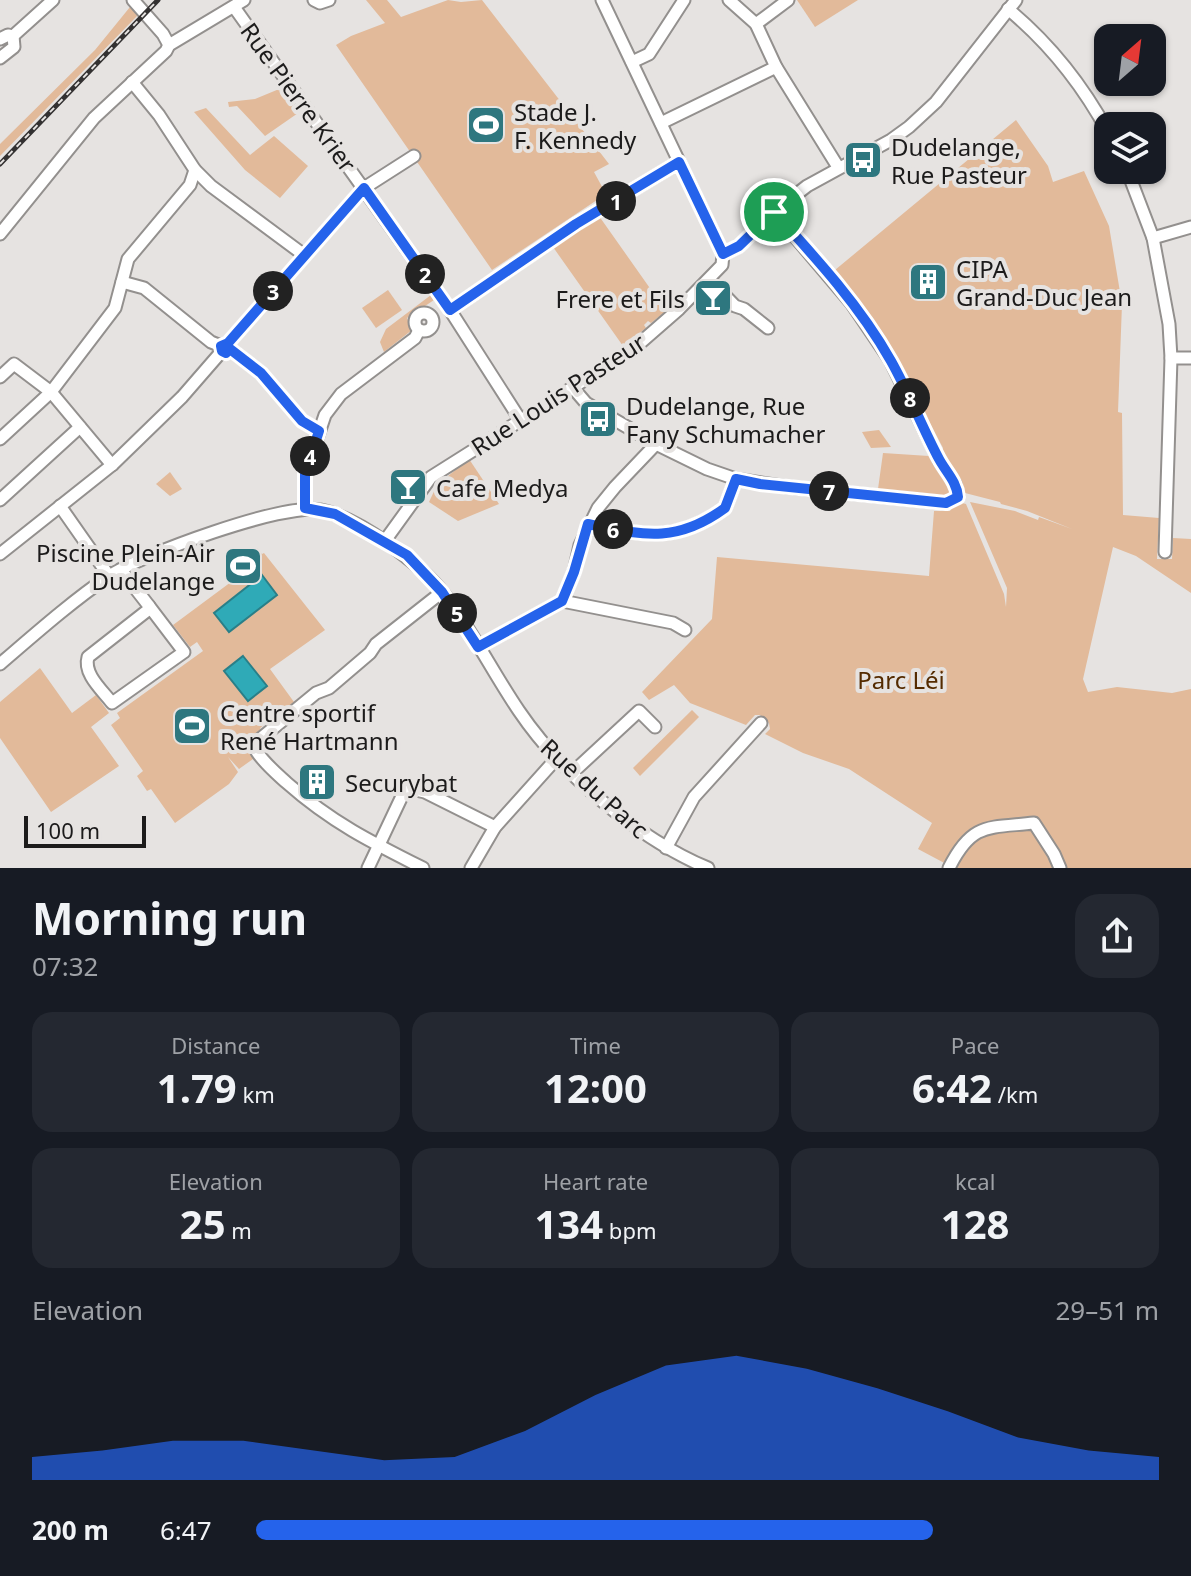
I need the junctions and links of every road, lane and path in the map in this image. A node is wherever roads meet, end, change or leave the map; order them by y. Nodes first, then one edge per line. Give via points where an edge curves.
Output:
1 (53, 0) edge
2 (133, 0) edge
3 (314, 0) edge
4 (329, 0) edge
5 (602, 0) edge
6 (684, 0) edge
7 (729, 0) edge
8 (788, 0) edge
9 (239, 3) edge
10 (1012, 5) edge
11 (756, 24) junction
12 (13, 36) junction
13 (0, 39) edge
14 (169, 45) junction
15 (0, 58) edge
16 (632, 62) junction
17 (776, 67) junction
18 (132, 82) junction
19 (1096, 112) edge
20 (661, 123) junction
21 (414, 156) dead end
22 (679, 162) junction
23 (838, 167) junction
24 (195, 170) junction
25 (1132, 184) edge
26 (364, 188) junction
27 (774, 212) junction
28 (1191, 227) edge
29 (0, 234) edge
30 (1153, 238) junction
31 (723, 254) junction
32 (304, 255) junction
33 (710, 280) junction
34 (122, 282) junction
35 (450, 310) junction
36 (768, 328) dead end
37 (419, 330) dead end
38 (225, 348) junction
39 (1171, 358) junction
40 (1191, 358) edge
41 (0, 377) edge
42 (574, 389) junction
43 (51, 392) junction
44 (521, 421) junction
45 (80, 427) junction
46 (319, 431) junction
47 (0, 439) edge
48 (656, 444) junction
49 (112, 465) junction
50 (736, 479) junction
51 (0, 500) edge
52 (60, 506) junction
53 (305, 508) junction
54 (588, 524) junction
55 (384, 542) junction
56 (1165, 552) dead end
57 (0, 554) edge
58 (121, 570) junction
59 (109, 576) junction
60 (442, 592) junction
61 (562, 601) junction
62 (149, 606) junction
63 (685, 630) dead end
64 (478, 647) junction
65 (0, 664) edge
66 (761, 723) dead end
67 (655, 727) dead end
68 (556, 759) junction
69 (572, 773) junction
70 (495, 827) junction
71 (378, 846) junction
72 (666, 848) junction
73 (702, 867) edge
74 (368, 868) edge
75 (423, 868) edge
76 (471, 868) edge
77 (949, 868) edge
78 (1060, 868) edge

1 - 12 street
2 - 14 street
3 - 4 street
5 - 16 street
6 - 16 street via 649,54
7 - 11 street
8 - 11 street
9 - 14 street
9 - 26 street, Rue Pierre Krier
10 - 19 street
10 - 23 street, Rue Louis Pasteur via 921,117 891,140
11 - 17 street
12 - 13 street
12 - 15 street via 14,47
14 - 18 street
16 - 20 street
17 - 20 street
17 - 23 street
18 - 24 street
18 - 29 street via 94,118
20 - 22 street
21 - 26 street, Rue Pierre Krier
22 - 31 street
22 - 35 street
23 - 27 street, Rue Louis Pasteur
24 - 32 street
24 - 34 street via 190,185 128,259
25 - 30 street
26 - 32 street
26 - 35 street, Rue Pierre Krier
27 - 31 street, Rue Louis Pasteur
27 - 50 street via 878,340 958,497 946,503
28 - 30 street
30 - 39 street
31 - 33 street, Rue Louis Pasteur via 722,265
32 - 38 street
33 - 36 street via 735,306
33 - 42 street, Rue Louis Pasteur via 632,350
34 - 38 street via 144,288
34 - 43 street via 115,308
35 - 44 street, Rue Pierre Krier
37 - 46 street via 341,394
38 - 46 street via 261,373 302,421
38 - 49 street
39 - 40 street
39 - 56 street
41 - 43 street via 14,364
42 - 44 street, Rue Louis Pasteur
42 - 48 street via 586,403
43 - 45 street
43 - 47 street
44 - 55 street, Rue Louis Pasteur via 431,477
45 - 49 street
45 - 51 street
46 - 53 street via 305,474
48 - 50 street
48 - 54 street
49 - 52 street
50 - 54 street via 725,508 681,530 648,536
52 - 57 street
52 - 59 street
53 - 55 street, Rue du Parc via 335,514
53 - 58 street, Rue du Parc via 227,528
54 - 61 street
55 - 60 street, Rue du Parc via 412,560
58 - 59 street, Rue du Parc
58 - 62 street
59 - 65 street, Rue du Parc
60 - 64 street, Rue du Parc
60 - 71 street via 260,739 261,758 325,815
61 - 63 street via 673,623
61 - 64 street
62 - 62 street via 88,657 88,672 112,703 184,652
64 - 68 street, Rue du Parc
66 - 72 street via 694,797
67 - 69 street via 639,711
68 - 69 street, Rue du Parc
68 - 70 street
69 - 72 street, Rue du Parc
70 - 71 street via 411,789 403,794
70 - 76 street
71 - 74 street
71 - 75 street
72 - 73 street, Rue du Parc
77 - 78 street via 971,835 1034,823

